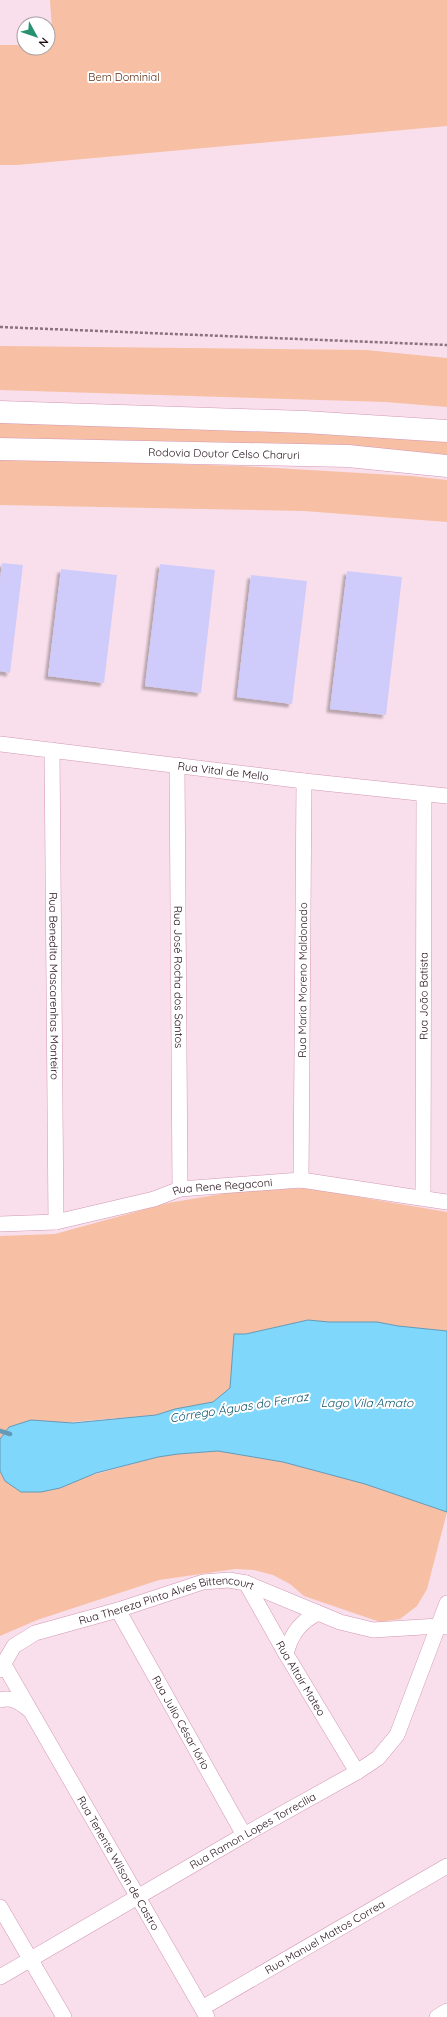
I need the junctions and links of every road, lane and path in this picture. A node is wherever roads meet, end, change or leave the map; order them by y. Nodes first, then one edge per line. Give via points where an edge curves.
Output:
1 (0, 327) edge
2 (447, 345) edge
3 (0, 412) edge
4 (447, 431) edge
5 (0, 449) edge
6 (447, 466) edge
7 (0, 744) edge
8 (52, 750) junction
9 (177, 765) junction
10 (304, 781) junction
11 (424, 794) junction
12 (447, 796) edge
13 (301, 1180) junction
14 (180, 1189) junction
15 (424, 1198) junction
16 (447, 1202) edge
17 (56, 1222) junction
18 (0, 1224) edge
19 (246, 1583) junction
20 (447, 1603) edge
21 (118, 1610) junction
22 (318, 1613) junction
23 (443, 1626) edge
24 (286, 1654) junction
25 (1, 1666) edge
26 (0, 1700) edge
27 (29, 1709) junction
28 (357, 1772) junction
29 (244, 1835) junction
30 (447, 1866) edge
31 (138, 1896) junction
32 (0, 1907) edge
33 (30, 1959) junction
34 (0, 1977) edge
35 (447, 2011) edge
36 (205, 2012) edge
37 (64, 2017) edge
38 (437, 2017) edge

1 - 2 path
3 - 4 highway via 305,422
5 - 6 highway, Rodovia Doutor Celso Charuri via 348,456
7 - 8 street, Rua Vital de Mello
8 - 9 street, Rua Vital de Mello
8 - 17 street, Rua Benedita Mascarenhas Monteiro
9 - 10 street, Rua Vital de Mello
9 - 14 street, Rua José Rocha dos Santos
10 - 11 street, Rua Vital de Mello
10 - 13 street, Rua Maria Moreno Maldonado
11 - 12 street, Rua Vital de Mello
11 - 15 street, Rua João Batista
13 - 14 street, Rua Rene Regaconi
13 - 15 street, Rua Rene Regaconi
14 - 17 street, Rua Rene Regaconi via 154,1199
15 - 16 street, Rua Rene Regaconi
17 - 18 street, Rua Rene Regaconi
19 - 21 street, Rua Thereza Pinto Alves Bittencourt via 229,1580 203,1582
19 - 22 street, Rua Thereza Pinto Alves Bittencourt
19 - 24 street, Rua Altair Mateo
20 - 23 street, Rua Ramon Lopes Torrecilia
21 - 25 street, Rua Thereza Pinto Alves Bittencourt via 35,1633 14,1646
21 - 29 street, Rua Julio César Iório
22 - 23 street, Rua Thereza Pinto Alves Bittencourt via 340,1622 373,1630
22 - 24 street via 306,1619 296,1629 290,1638
23 - 28 street, Rua Ramon Lopes Torrecilia via 397,1734 378,1758
24 - 28 street, Rua Altair Mateo
25 - 27 street, Rua Tenente Wilson de Castro
26 - 27 street via 8,1698 20,1702
27 - 31 street, Rua Tenente Wilson de Castro
28 - 29 street, Rua Ramon Lopes Torrecilia
29 - 31 street, Rua Ramon Lopes Torrecilia
30 - 36 street, Rua Manuel Mattos Correa
31 - 33 street, Rua Ramon Lopes Torrecilia
31 - 36 street, Rua Tenente Wilson de Castro
32 - 33 street
33 - 34 street, Rua Ramon Lopes Torrecilia
33 - 37 street
35 - 38 street

